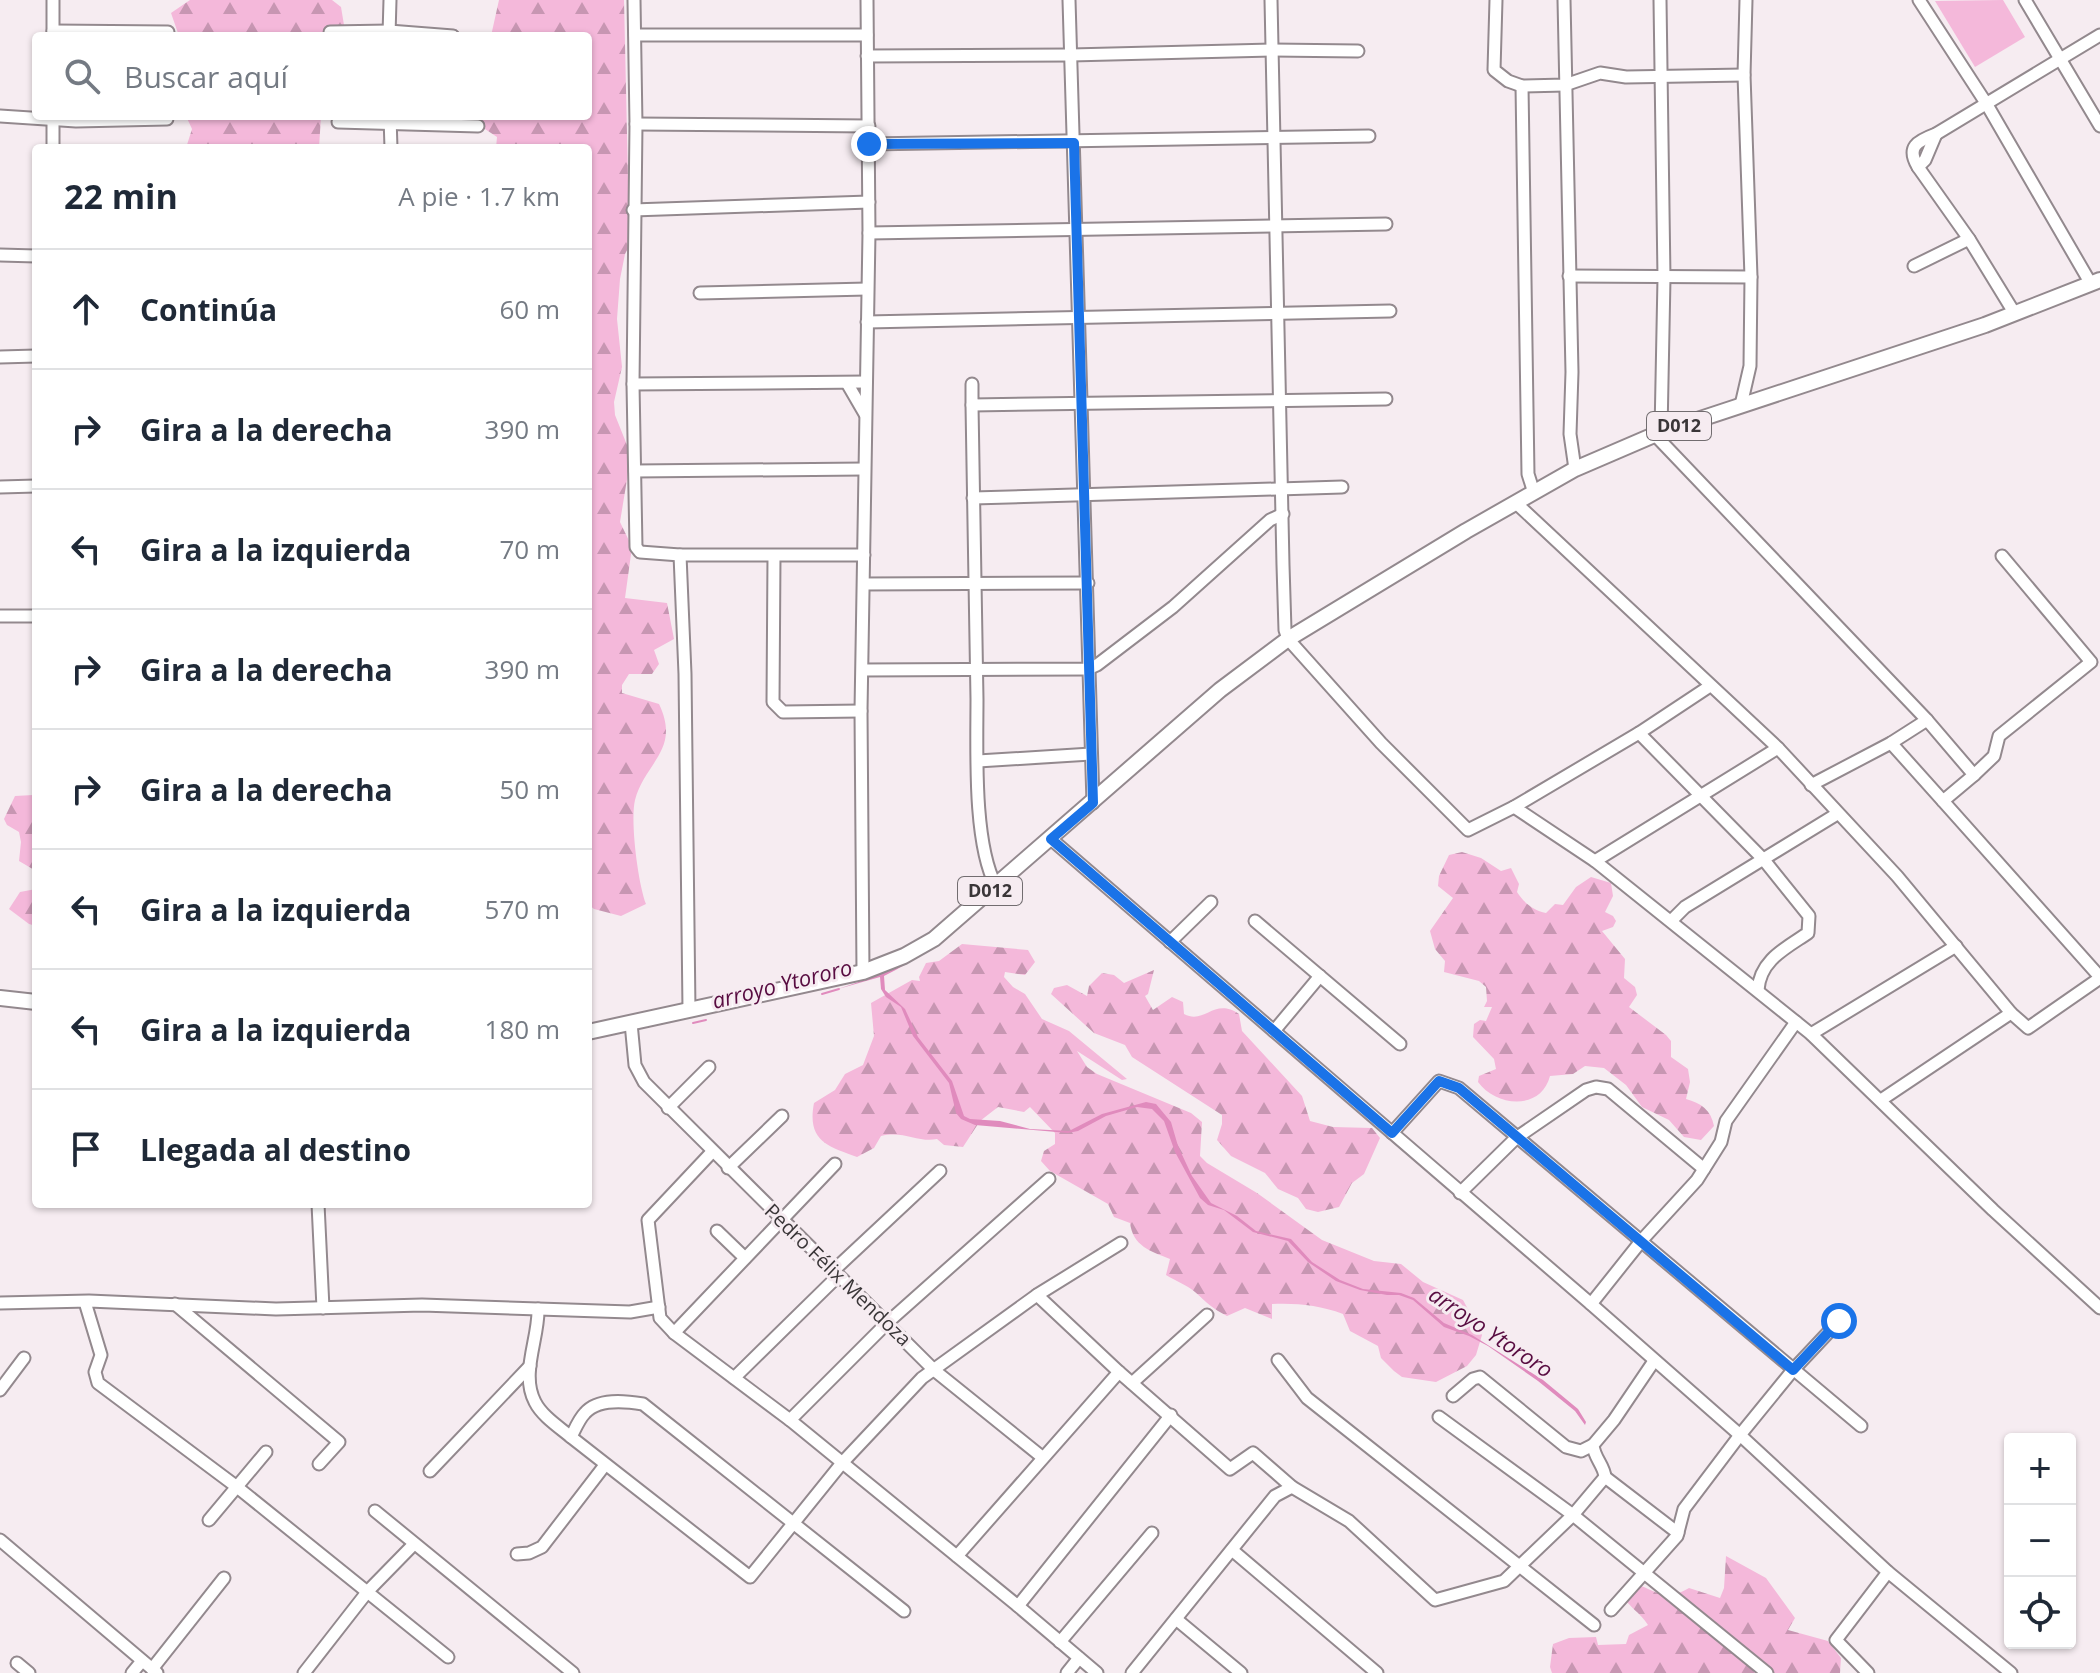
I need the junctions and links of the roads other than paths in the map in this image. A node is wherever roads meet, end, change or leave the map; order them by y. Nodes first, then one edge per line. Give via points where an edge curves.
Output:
1 (53, 0) edge
2 (390, 0) edge
3 (634, 0) edge
4 (867, 0) edge
5 (1069, 0) edge
6 (1271, 0) edge
7 (1496, 0) edge
8 (1564, 0) edge
9 (1660, 0) edge
10 (1746, 0) edge
11 (1919, 0) edge
12 (2025, 0) edge
13 (53, 32) edge
14 (389, 32) edge
15 (635, 35) junction
16 (867, 35) junction
17 (2100, 35) edge
18 (1272, 50) junction
19 (1358, 51) dead end
20 (1071, 55) junction
21 (867, 56) junction
22 (2060, 59) junction
23 (1744, 75) junction
24 (1662, 76) junction
25 (1565, 85) junction
26 (1522, 86) junction
27 (1986, 103) junction
28 (0, 116) edge
29 (32, 117) edge
30 (53, 120) edge
31 (373, 120) edge
32 (390, 120) edge
33 (403, 120) edge
34 (338, 122) dead end
35 (636, 124) junction
36 (478, 126) dead end
37 (869, 126) junction
38 (2100, 126) edge
39 (1369, 136) dead end
40 (1275, 137) junction
41 (1074, 143) junction
42 (53, 144) edge
43 (391, 144) edge
44 (869, 144) junction
45 (869, 202) junction
46 (633, 210) junction
47 (1386, 224) dead end
48 (1277, 226) junction
49 (1077, 231) junction
50 (869, 233) junction
51 (1969, 239) junction
52 (0, 255) edge
53 (32, 256) edge
54 (1914, 266) dead end
55 (1569, 276) junction
56 (1751, 277) junction
57 (1664, 278) junction
58 (2096, 282) edge
59 (867, 289) junction
60 (700, 293) dead end
61 (1390, 311) dead end
62 (1280, 313) junction
63 (2015, 314) junction
64 (1079, 319) junction
65 (867, 322) junction
66 (32, 356) edge
67 (0, 357) edge
68 (866, 382) junction
69 (847, 383) junction
70 (633, 384) junction
71 (972, 384) dead end
72 (1386, 399) dead end
73 (1280, 402) junction
74 (1081, 404) junction
75 (972, 405) junction
76 (1741, 405) junction
77 (866, 416) junction
78 (1658, 433) junction
79 (864, 469) junction
80 (1575, 469) junction
81 (635, 471) junction
82 (0, 478) edge
83 (32, 486) edge
84 (1342, 487) dead end
85 (0, 488) edge
86 (1282, 489) junction
87 (1534, 493) junction
88 (1085, 495) junction
89 (973, 498) junction
90 (1516, 503) junction
91 (1283, 514) junction
92 (680, 555) junction
93 (864, 555) junction
94 (774, 556) junction
95 (2002, 556) dead end
96 (1088, 583) junction
97 (864, 584) junction
98 (974, 584) junction
99 (0, 616) edge
100 (32, 616) edge
101 (1288, 639) junction
102 (2096, 664) edge
103 (976, 668) junction
104 (1088, 669) junction
105 (863, 670) junction
106 (1710, 686) junction
107 (861, 711) junction
108 (1927, 720) junction
109 (1639, 733) junction
110 (1891, 743) junction
111 (1778, 748) junction
112 (1091, 754) junction
113 (978, 761) junction
114 (1974, 775) junction
115 (1811, 785) junction
116 (1700, 796) junction
117 (1943, 801) junction
118 (1093, 803) junction
119 (1514, 807) junction
120 (1837, 814) junction
121 (1051, 839) junction
122 (1764, 860) junction
123 (1595, 861) junction
124 (996, 886) junction
125 (1211, 902) dead end
126 (1672, 920) junction
127 (1255, 921) dead end
128 (1170, 942) junction
129 (1956, 946) junction
130 (863, 972) junction
131 (1320, 976) junction
132 (2100, 978) edge
133 (1758, 990) junction
134 (0, 998) edge
135 (32, 1002) edge
136 (689, 1010) junction
137 (2011, 1013) junction
138 (1796, 1022) junction
139 (631, 1023) junction
140 (592, 1031) edge
141 (1274, 1031) junction
142 (1811, 1034) junction
143 (1400, 1044) dead end
144 (709, 1067) dead end
145 (1881, 1100) junction
146 (668, 1108) junction
147 (782, 1116) dead end
148 (1392, 1133) junction
149 (1516, 1138) junction
150 (712, 1152) junction
151 (835, 1164) dead end
152 (728, 1168) junction
153 (1704, 1169) junction
154 (940, 1171) dead end
155 (1049, 1179) dead end
156 (1460, 1193) junction
157 (318, 1208) edge
158 (781, 1220) junction
159 (717, 1231) dead end
160 (1642, 1240) junction
161 (1121, 1243) dead end
162 (745, 1258) junction
163 (836, 1273) junction
164 (1037, 1295) junction
165 (85, 1302) junction
166 (0, 1303) edge
167 (175, 1304) junction
168 (1591, 1304) junction
169 (659, 1307) junction
170 (323, 1308) junction
171 (2100, 1308) edge
172 (538, 1309) junction
173 (1207, 1315) dead end
174 (1839, 1321) dead end
175 (887, 1323) junction
176 (674, 1333) junction
177 (24, 1358) dead end
178 (1278, 1360) dead end
179 (1654, 1361) junction
180 (530, 1366) junction
181 (934, 1370) junction
182 (1793, 1370) junction
183 (1119, 1372) junction
184 (734, 1378) junction
185 (1132, 1383) junction
186 (0, 1390) edge
187 (1453, 1396) dead end
188 (1171, 1415) junction
189 (1439, 1417) dead end
190 (790, 1420) junction
191 (1861, 1426) dead end
192 (1740, 1435) junction
193 (571, 1437) junction
194 (1593, 1445) junction
195 (266, 1452) dead end
196 (1042, 1457) junction
197 (842, 1463) junction
198 (319, 1464) dead end
199 (605, 1465) junction
200 (430, 1471) dead end
201 (1605, 1477) junction
202 (237, 1487) junction
203 (1292, 1487) junction
204 (375, 1511) dead end
205 (1573, 1515) junction
206 (209, 1520) dead end
207 (794, 1525) junction
208 (1152, 1533) dead end
209 (1678, 1533) junction
210 (0, 1540) edge
211 (414, 1544) junction
212 (1232, 1550) junction
213 (517, 1554) dead end
214 (957, 1556) junction
215 (1520, 1567) junction
216 (1645, 1572) junction
217 (1888, 1572) junction
218 (224, 1578) dead end
219 (368, 1591) junction
220 (1018, 1606) junction
221 (1611, 1610) dead end
222 (904, 1611) dead end
223 (1176, 1619) junction
224 (1594, 1625) dead end
225 (1060, 1642) junction
226 (448, 1657) dead end
227 (1079, 1658) junction
228 (142, 1661) junction
229 (17, 1663) dead end
230 (155, 1671) edge
231 (29, 1673) edge
232 (132, 1673) edge
233 (304, 1673) edge
234 (573, 1673) edge
235 (1067, 1673) edge
236 (1097, 1673) edge
237 (1132, 1673) edge
238 (1241, 1673) edge
239 (1377, 1673) edge
240 (1767, 1673) edge
241 (1868, 1673) edge
242 (2011, 1673) edge

1 - 13 street
2 - 14 street
3 - 15 street
4 - 16 street
5 - 20 street
6 - 18 street
7 - 26 street via 1494,70
8 - 25 street
9 - 24 street
10 - 23 street
11 - 27 street
12 - 22 street
15 - 16 street
15 - 35 street
16 - 21 street
17 - 22 street
18 - 19 street
18 - 20 street
18 - 40 street
20 - 21 street
20 - 41 street
21 - 37 street
22 - 27 street
22 - 38 street
23 - 24 street
23 - 56 street
24 - 25 street via 1600,73
24 - 57 street
25 - 26 street
25 - 55 street
26 - 87 street via 1528,474
27 - 51 street via 1913,146 1918,167
27 - 58 street
28 - 29 street
30 - 42 street
31 - 34 street
32 - 43 street
33 - 36 street
35 - 37 street
35 - 46 street
37 - 44 street
39 - 40 street
40 - 41 street
40 - 48 street
41 - 44 street
41 - 49 street
44 - 45 street
45 - 46 street
45 - 50 street
46 - 70 street
47 - 48 street
48 - 49 street
48 - 62 street
49 - 50 street
49 - 64 street
50 - 59 street
51 - 54 street
51 - 63 street
52 - 53 street
55 - 57 street
55 - 80 street
56 - 57 street
56 - 76 street via 1750,366
57 - 78 street
58 - 63 main road, D012
59 - 60 street
59 - 65 street
61 - 62 street
62 - 64 street
62 - 73 street
63 - 76 main road, D012
64 - 65 street
64 - 74 street
65 - 68 street
66 - 67 street
68 - 69 street
68 - 77 street
69 - 70 street
69 - 77 street
70 - 81 street
71 - 75 street
72 - 73 street
73 - 74 street
73 - 86 street
74 - 75 street
74 - 88 street
75 - 89 street
76 - 78 main road, D012
77 - 79 street
78 - 80 main road, D012
78 - 108 street
79 - 81 street
79 - 93 street
80 - 87 main road, D012
81 - 92 street via 638,550
82 - 85 street
83 - 85 street
84 - 86 street
86 - 88 street
86 - 91 street
87 - 90 main road, D012
88 - 89 street
88 - 96 street
89 - 98 street
90 - 101 main road, D012
90 - 106 street
91 - 101 street
91 - 104 street via 1173,607
92 - 94 street
92 - 136 street
93 - 94 street
93 - 97 street
94 - 107 street via 773,702 783,712
95 - 102 street
96 - 98 street
96 - 104 street
97 - 98 street
97 - 105 street
98 - 103 street
99 - 100 street
101 - 118 main road, D012 via 1220,690
101 - 119 street via 1465,828 1471,830
102 - 114 street via 1999,736 1994,756
103 - 104 street
103 - 105 street
103 - 113 street
104 - 112 street
105 - 107 street
106 - 109 street
106 - 111 street
107 - 130 street
108 - 110 street
108 - 114 street
109 - 116 street
109 - 119 street
110 - 115 street
110 - 117 street
111 - 115 street
111 - 116 street
112 - 113 street
112 - 118 street
113 - 124 street via 983,849
114 - 117 street
115 - 120 street
116 - 122 street
116 - 123 street
117 - 132 street
118 - 121 main road, D012
119 - 123 street
120 - 122 street
120 - 129 street
121 - 124 main road, D012
121 - 128 street
122 - 126 street
122 - 133 street via 1811,921 1808,933 1769,961
123 - 126 street
124 - 130 main road, D012 via 934,939
125 - 128 street
126 - 133 street
127 - 131 street
128 - 141 street
129 - 137 street
129 - 142 street
130 - 136 main road, D012
131 - 141 street
131 - 143 street
132 - 137 street via 2028,1028
133 - 138 street
134 - 135 main road
136 - 139 main road, D012
137 - 145 street
138 - 142 street
138 - 153 street via 1726,1121 1721,1142
139 - 140 main road, D012
139 - 146 street, Pedro Félix Mendoza via 635,1065
141 - 148 street
142 - 145 street
144 - 146 street
145 - 171 street
146 - 150 street, Pedro Félix Mendoza
147 - 152 street
148 - 149 street via 1439,1081 1459,1088
148 - 156 street
149 - 153 street via 1586,1090 1602,1088
149 - 156 street
149 - 160 street
150 - 152 street, Pedro Félix Mendoza
150 - 169 street via 648,1220
151 - 158 street
152 - 158 street, Pedro Félix Mendoza
153 - 160 street
154 - 163 street
155 - 175 street
156 - 168 street
157 - 170 street
158 - 162 street
158 - 163 street, Pedro Félix Mendoza
159 - 162 street
160 - 168 street
160 - 182 street
161 - 164 street
162 - 176 street
163 - 175 street, Pedro Félix Mendoza
163 - 184 street
164 - 181 street
164 - 183 street
165 - 166 street
165 - 167 street
165 - 202 street via 101,1355 95,1372 98,1383
167 - 170 street
167 - 198 street via 339,1442
168 - 179 street
169 - 172 street via 630,1312
169 - 176 street via 660,1318
170 - 172 street
172 - 180 street
173 - 185 street
174 - 182 street
175 - 181 street, Pedro Félix Mendoza
175 - 190 street
176 - 184 street
177 - 186 street
178 - 215 street via 1307,1398
179 - 192 street
179 - 194 street
180 - 193 street via 533,1400
180 - 200 street
181 - 196 street, Pedro Félix Mendoza
181 - 197 street
182 - 191 street
182 - 192 street
183 - 185 street
183 - 196 street
184 - 190 street
185 - 188 street
187 - 194 street via 1480,1377 1566,1447 1581,1451
188 - 203 street via 1230,1469 1253,1453
188 - 220 street
189 - 205 street
190 - 197 street
192 - 209 street via 1684,1509
192 - 217 street
193 - 199 street
193 - 207 street via 594,1406 643,1404
194 - 201 street
195 - 202 street
196 - 214 street
197 - 207 street
197 - 214 street
199 - 207 street via 750,1577
199 - 213 street via 548,1541 536,1551
201 - 205 street
201 - 209 street
202 - 206 street
202 - 219 street
203 - 212 street via 1275,1496
203 - 215 street via 1349,1521 1435,1600 1504,1581
204 - 211 street
205 - 215 street
205 - 216 street
207 - 222 street
208 - 225 street
209 - 216 street
210 - 228 street
211 - 219 street
211 - 234 street
212 - 223 street
212 - 239 street
214 - 220 street
215 - 224 street
216 - 221 street
216 - 240 street
217 - 241 street via 1836,1640
217 - 242 street
218 - 230 street
219 - 226 street
219 - 233 street
220 - 225 street
223 - 237 street
223 - 238 street
225 - 227 street
227 - 235 street
227 - 236 street
228 - 230 street
228 - 232 street
229 - 231 street

